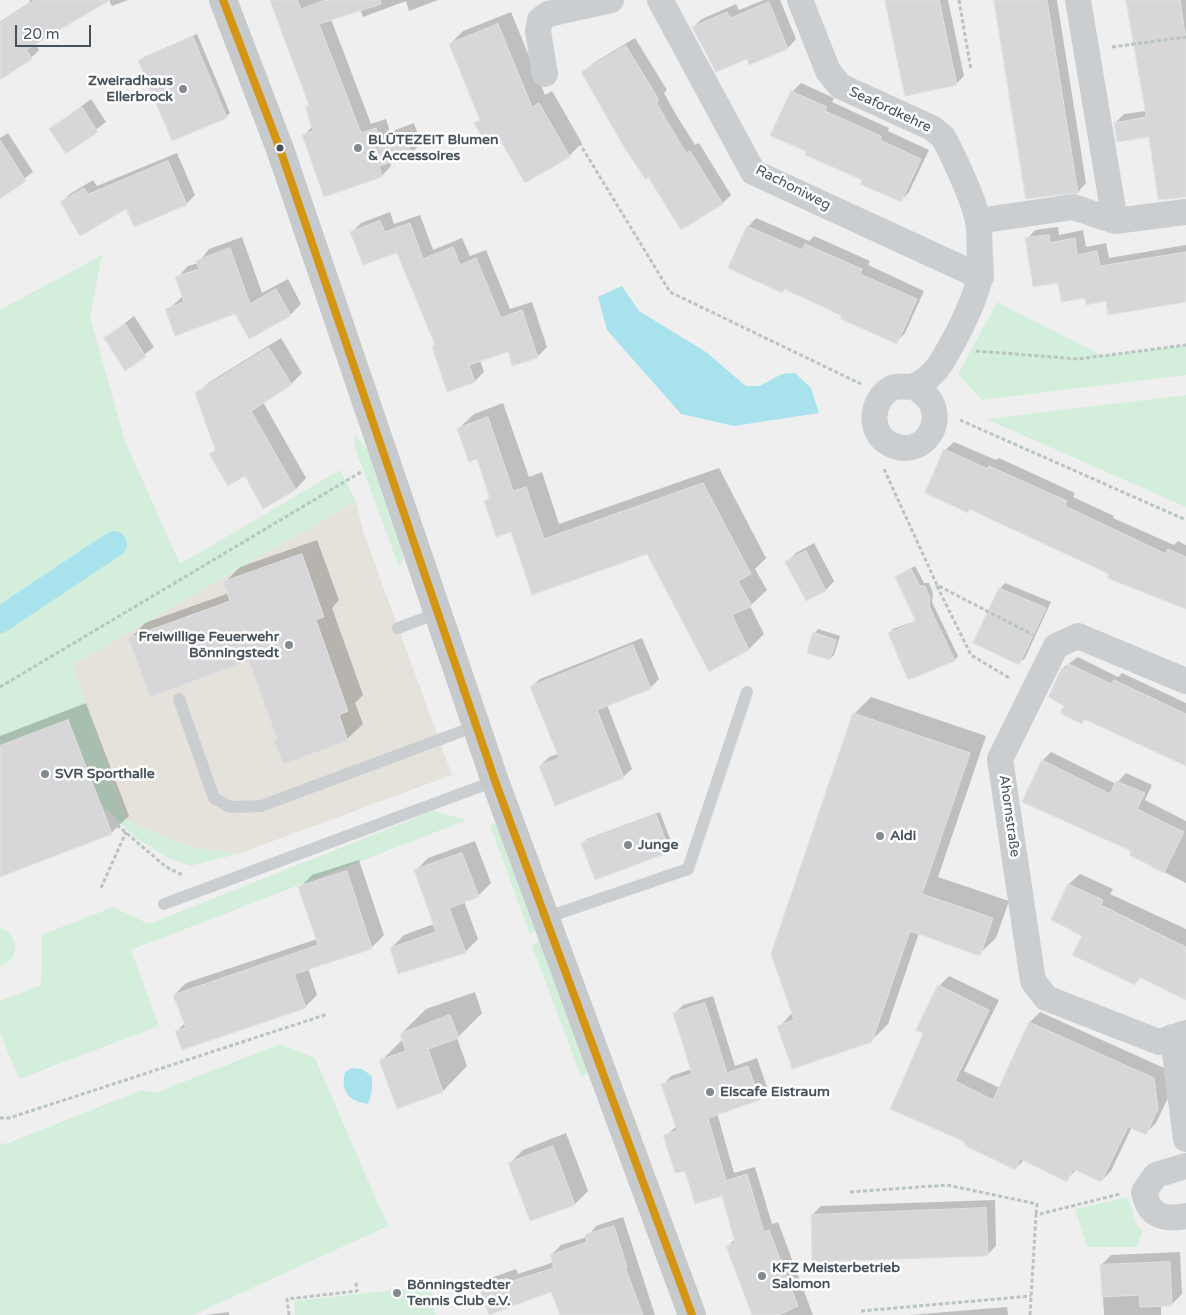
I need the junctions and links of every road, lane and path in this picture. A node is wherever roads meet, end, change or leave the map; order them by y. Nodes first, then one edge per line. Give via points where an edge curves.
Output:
1 (223, 0) edge
2 (611, 0) edge
3 (660, 0) edge
4 (800, 0) edge
5 (959, 0) edge
6 (1078, 0) edge
7 (1186, 37) edge
8 (1086, 51) junction
9 (971, 70) dead end
10 (545, 74) joint
11 (1186, 212) edge
12 (978, 221) junction
13 (1115, 221) junction
14 (981, 277) junction
15 (955, 340) junction
16 (1186, 346) edge
17 (914, 386) junction
18 (879, 400) junction
19 (935, 414) junction
20 (889, 443) junction
21 (361, 472) dead end
22 (1186, 520) edge
23 (936, 585) junction
24 (438, 613) junction
25 (398, 628) dead end
26 (1056, 646) junction
27 (1186, 681) edge
28 (0, 687) edge
29 (747, 692) dead end
30 (1033, 692) junction
31 (179, 699) dead end
32 (476, 726) junction
33 (494, 781) junction
34 (117, 824) dead end
35 (126, 832) junction
36 (182, 875) dead end
37 (101, 888) dead end
38 (164, 904) dead end
39 (545, 918) junction
40 (328, 1014) dead end
41 (1180, 1035) edge
42 (0, 1118) edge
43 (1186, 1139) edge
44 (1186, 1166) edge
45 (1148, 1187) junction
46 (850, 1192) dead end
47 (1036, 1215) junction
48 (1186, 1216) edge
49 (356, 1282) dead end
50 (1031, 1296) junction
51 (862, 1311) dead end
52 (289, 1315) edge
53 (692, 1315) edge
54 (1030, 1315) edge

1 - 24 main road via 280,149
2 - 10 street via 548,14 540,20 538,31
3 - 14 street, Rachoniweg via 753,172
4 - 12 street, Seafordkehre via 828,71 840,86 932,128 943,137
5 - 9 path
6 - 8 street
7 - 8 path
8 - 13 street
10 - 18 path via 552,99 670,292 862,384
11 - 13 street
12 - 13 street via 1073,207
12 - 14 street, Seafordkehre
14 - 15 street, Seafordkehre
15 - 16 path via 979,353 1078,359
15 - 17 street, Seafordkehre via 936,371
17 - 18 street, Seafordkehre via 894,387
17 - 19 street via 928,397
18 - 20 street via 874,419 882,437
19 - 20 street via 931,432 918,444 898,446
19 - 22 path via 953,417
20 - 23 path via 881,462
21 - 28 path
23 - 26 path
23 - 30 path via 971,655
24 - 25 lane
24 - 32 main road
26 - 27 street via 1078,636
26 - 30 street, Ahornstraße
29 - 39 lane via 688,869
30 - 41 street, Ahornstraße via 1000,758 1033,981 1046,998 1159,1042
31 - 32 lane via 214,798 230,807 261,806
32 - 33 main road
33 - 38 lane
33 - 39 main road
34 - 35 path
35 - 36 path via 166,867
35 - 37 path
39 - 53 main road
40 - 42 path via 9,1118
41 - 43 street, Ahornstraße
44 - 45 street via 1156,1175
45 - 47 path
45 - 48 street via 1144,1192 1145,1200 1155,1212 1166,1219
46 - 47 path via 947,1185 1037,1204
47 - 50 path
49 - 52 path via 357,1291 288,1299
50 - 51 path
50 - 54 path

